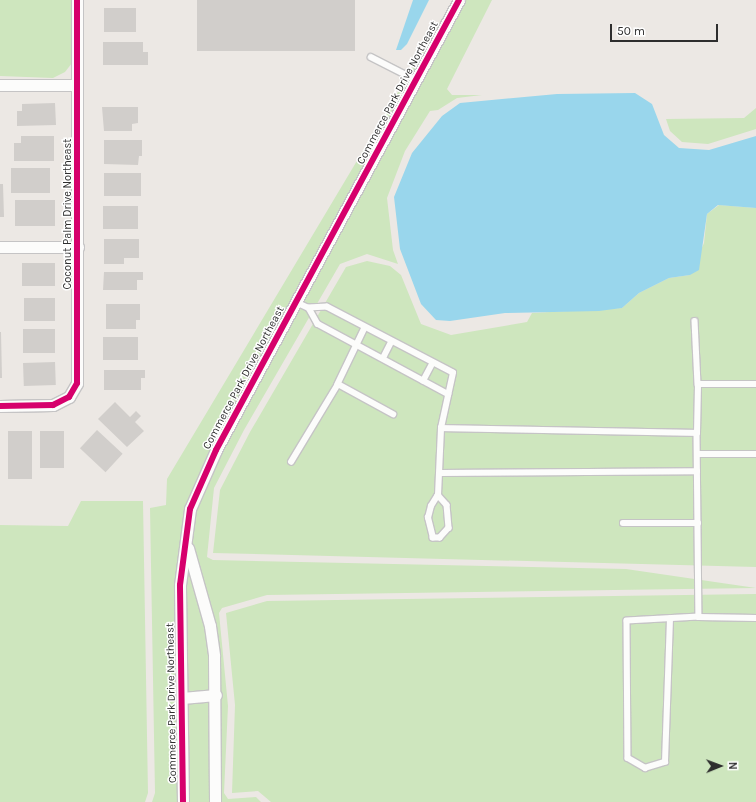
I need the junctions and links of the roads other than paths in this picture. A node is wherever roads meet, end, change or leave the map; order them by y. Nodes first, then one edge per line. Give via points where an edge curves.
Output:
1 (77, 0) edge
2 (460, 0) edge
3 (371, 57) dead end
4 (416, 80) junction
5 (0, 85) edge
6 (77, 85) junction
7 (0, 247) edge
8 (78, 247) junction
9 (296, 302) junction
10 (309, 308) junction
11 (694, 321) dead end
12 (365, 328) junction
13 (391, 342) junction
14 (356, 345) junction
15 (383, 358) junction
16 (432, 364) junction
17 (423, 381) junction
18 (338, 384) junction
19 (698, 384) junction
20 (756, 384) edge
21 (448, 394) junction
22 (0, 406) edge
23 (393, 414) dead end
24 (441, 428) junction
25 (697, 432) junction
26 (697, 454) junction
27 (756, 454) edge
28 (291, 462) dead end
29 (697, 471) junction
30 (440, 473) junction
31 (438, 495) junction
32 (623, 523) dead end
33 (698, 523) junction
34 (187, 542) junction
35 (699, 617) junction
36 (756, 618) edge
37 (670, 619) junction
38 (216, 695) junction
39 (182, 698) junction
40 (183, 802) edge
41 (215, 802) edge

1 - 6 street, Coconut Palm Drive Northeast
2 - 4 street, Commerce Park Drive Northeast
3 - 4 lane
4 - 9 street, Commerce Park Drive Northeast
5 - 6 street
6 - 8 street, Coconut Palm Drive Northeast
7 - 8 street
8 - 22 street, Coconut Palm Drive Northeast via 77,383 74,390 63,402 43,406
9 - 10 lane
9 - 34 street, Commerce Park Drive Northeast via 216,450 190,509
10 - 12 lane via 326,307
10 - 14 lane via 318,324
11 - 19 lane
12 - 13 lane
12 - 14 lane
13 - 15 lane
13 - 16 lane
14 - 15 lane
14 - 18 lane
15 - 17 lane
16 - 17 lane
16 - 21 lane via 453,373
17 - 21 lane
18 - 23 lane
18 - 28 lane
19 - 20 lane
19 - 25 lane
21 - 24 lane
24 - 25 lane
24 - 30 lane
25 - 26 lane
26 - 27 lane
26 - 29 lane
29 - 30 lane
29 - 33 lane
30 - 31 lane
31 - 31 lane via 431,506 428,518 433,538 440,538 449,528 447,505
32 - 33 lane
33 - 35 lane
34 - 38 street, Commerce Park Drive Northeast via 210,626
34 - 39 street, Commerce Park Drive Northeast via 180,585
35 - 36 lane
35 - 37 lane
37 - 37 lane via 627,621 628,758 646,768 665,762
38 - 39 street
38 - 41 street, Commerce Park Drive Northeast
39 - 40 street, Commerce Park Drive Northeast

